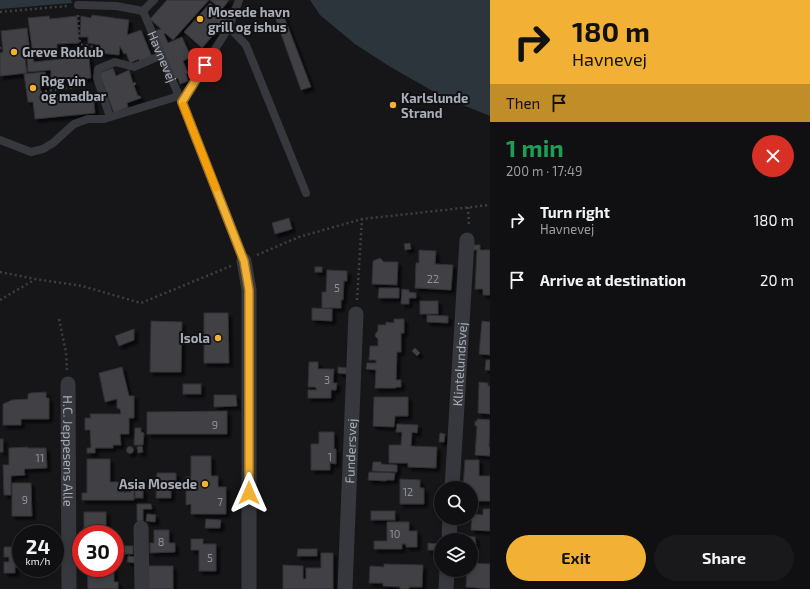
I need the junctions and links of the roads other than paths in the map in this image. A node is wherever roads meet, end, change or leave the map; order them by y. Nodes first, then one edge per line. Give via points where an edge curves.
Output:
1 (154, 0) edge
2 (240, 0) edge
3 (88, 2) edge
4 (104, 3) edge
5 (78, 5) road end
6 (143, 11) junction
7 (228, 27) junction
8 (162, 55) junction
9 (181, 99) junction
10 (110, 117) junction
11 (0, 140) edge
12 (306, 193) dead end
13 (467, 240) road end
14 (244, 261) joint
15 (356, 314) road end
16 (68, 384) road end
17 (452, 481) edge
18 (141, 528) dead end
19 (447, 577) edge
20 (69, 589) edge
21 (142, 589) edge
22 (249, 589) edge
23 (345, 589) edge
24 (446, 589) edge

1 - 6 lane
2 - 7 lane, Havnevej
3 - 4 lane
3 - 5 lane
4 - 6 lane
6 - 8 lane, Havnevej
7 - 9 lane, Havnevej
7 - 12 lane via 246,45
8 - 9 lane, Havnevej
8 - 10 lane via 134,67 114,62 98,69 98,83
9 - 10 lane
9 - 14 lane, Havnevej
10 - 11 lane via 88,119 74,124 43,149 30,152
13 - 17 street, Klintelundsvej
14 - 22 street, Havnevej via 249,290
15 - 23 street, Fundersvej
16 - 20 street, H.C. Jeppesens Alle
18 - 21 street
19 - 24 street

